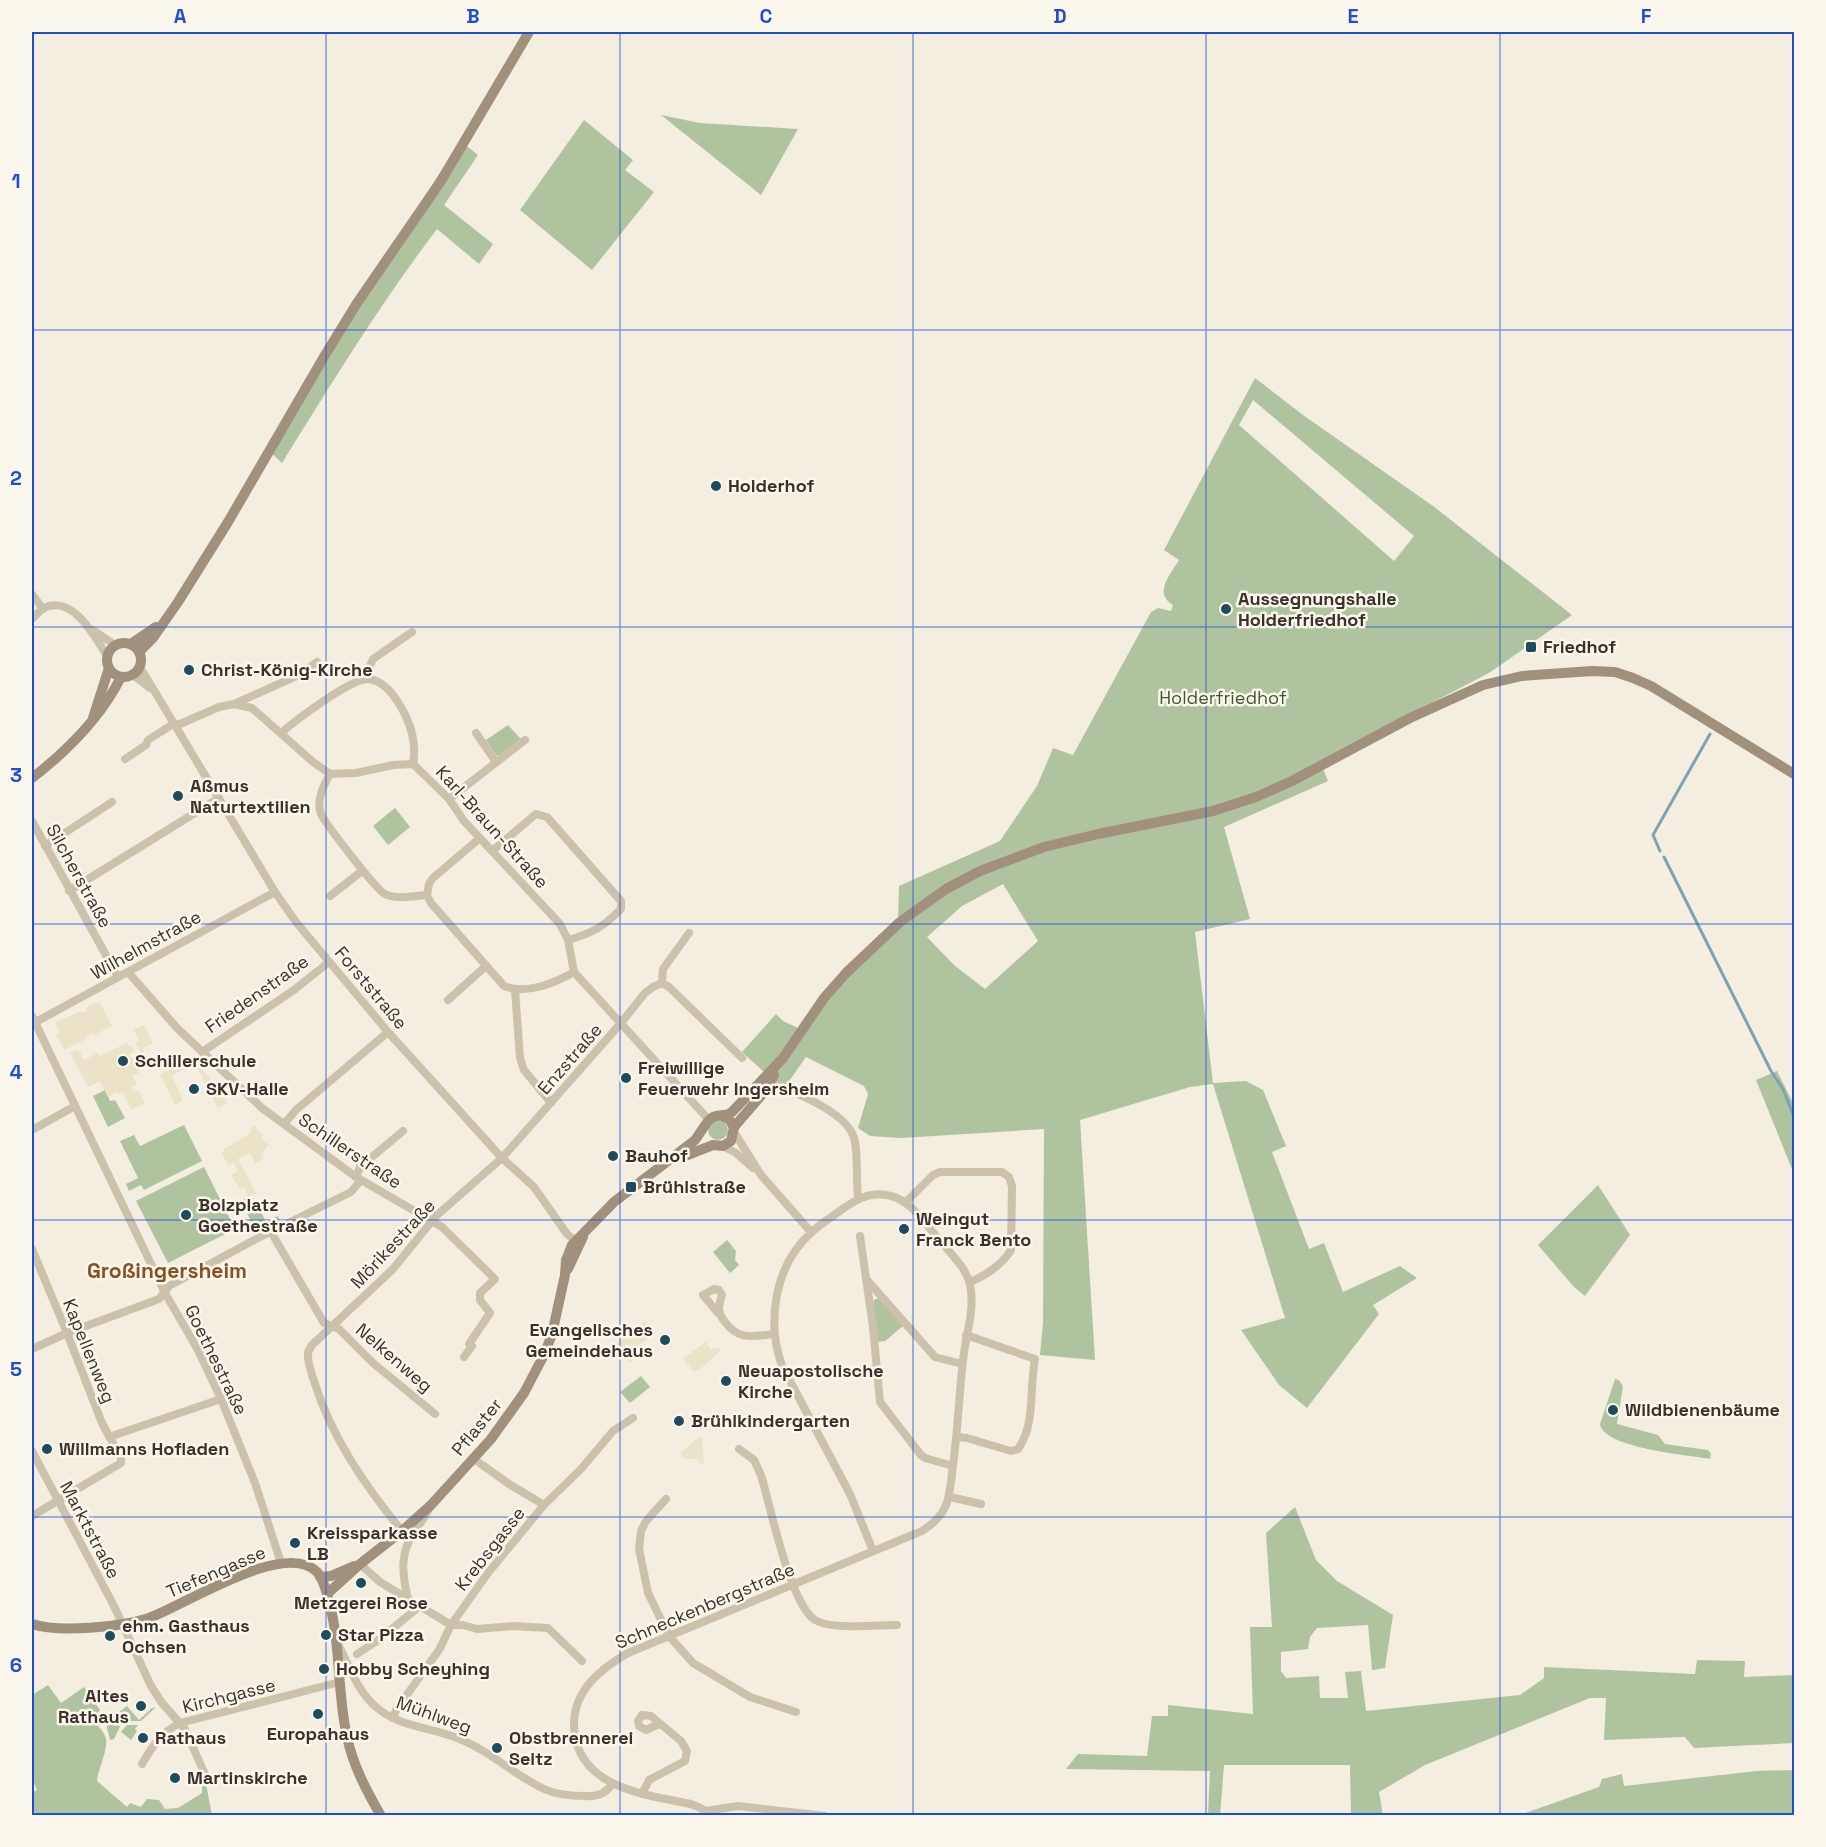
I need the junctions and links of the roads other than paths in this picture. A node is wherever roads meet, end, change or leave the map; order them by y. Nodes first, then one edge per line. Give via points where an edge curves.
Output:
1 (529, 32) edge
2 (32, 594) edge
3 (43, 609) junction
4 (32, 620) edge
5 (89, 628) junction
6 (412, 632) dead end
7 (115, 645) junction
8 (135, 648) junction
9 (108, 662) junction
10 (317, 662) dead end
11 (131, 673) junction
12 (368, 679) junction
13 (234, 704) junction
14 (93, 718) junction
15 (173, 724) junction
16 (281, 733) junction
17 (476, 733) dead end
18 (525, 740) dead end
19 (125, 759) dead end
20 (496, 762) junction
21 (413, 764) junction
22 (330, 774) junction
23 (1794, 774) edge
24 (32, 778) edge
25 (219, 798) junction
26 (449, 799) junction
27 (112, 802) dead end
28 (32, 821) edge
29 (480, 838) junction
30 (45, 846) junction
31 (492, 851) junction
32 (363, 870) junction
33 (69, 891) junction
34 (275, 892) junction
35 (427, 895) junction
36 (330, 896) dead end
37 (689, 933) dead end
38 (568, 940) junction
39 (329, 962) junction
40 (486, 966) junction
41 (128, 972) junction
42 (574, 972) junction
43 (118, 977) junction
44 (662, 983) junction
45 (515, 990) junction
46 (448, 1000) dead end
47 (32, 1020) edge
48 (621, 1023) junction
49 (388, 1032) junction
50 (202, 1052) junction
51 (742, 1058) dead end
52 (783, 1058) junction
53 (770, 1083) junction
54 (551, 1103) junction
55 (75, 1106) junction
56 (724, 1117) junction
57 (284, 1124) junction
58 (706, 1125) junction
59 (32, 1130) edge
60 (734, 1130) junction
61 (403, 1131) dead end
62 (718, 1145) junction
63 (502, 1158) junction
64 (663, 1165) junction
65 (761, 1175) junction
66 (357, 1177) junction
67 (858, 1198) junction
68 (906, 1202) junction
69 (433, 1220) junction
70 (271, 1232) junction
71 (811, 1232) junction
72 (860, 1236) dead end
73 (578, 1243) junction
74 (32, 1249) edge
75 (865, 1277) junction
76 (970, 1282) junction
77 (165, 1293) junction
78 (718, 1313) dead end
79 (332, 1327) junction
80 (67, 1333) junction
81 (774, 1334) junction
82 (966, 1335) junction
83 (32, 1349) edge
84 (464, 1357) dead end
85 (962, 1364) junction
86 (221, 1399) junction
87 (435, 1414) dead end
88 (633, 1418) dead end
89 (109, 1437) junction
90 (957, 1437) junction
91 (739, 1449) dead end
92 (32, 1451) edge
93 (474, 1459) junction
94 (953, 1466) junction
95 (950, 1497) junction
96 (666, 1499) dead end
97 (57, 1500) junction
98 (544, 1504) junction
99 (981, 1504) dead end
100 (431, 1505) junction
101 (32, 1516) edge
102 (402, 1531) junction
103 (873, 1551) junction
104 (281, 1563) junction
105 (360, 1564) junction
106 (320, 1577) junction
107 (792, 1584) junction
108 (327, 1594) junction
109 (408, 1599) junction
110 (420, 1606) junction
111 (122, 1623) junction
112 (32, 1624) edge
113 (451, 1625) junction
114 (897, 1625) dead end
115 (669, 1635) junction
116 (337, 1643) junction
117 (357, 1654) dead end
118 (582, 1661) dead end
119 (340, 1682) junction
120 (796, 1712) dead end
121 (393, 1718) junction
122 (180, 1723) junction
123 (659, 1724) dead end
124 (142, 1764) dead end
125 (207, 1779) dead end
126 (612, 1784) junction
127 (642, 1794) junction
128 (706, 1813) edge
129 (381, 1815) edge
130 (825, 1815) edge

1 - 8 street via 441,181 357,303 238,506 163,622
2 - 3 street
3 - 4 street
3 - 5 street via 71,610
5 - 7 street
5 - 9 street
6 - 12 street via 373,659
7 - 8 street via 123,642
7 - 9 street
8 - 11 street via 142,659
9 - 11 street via 112,672
9 - 14 street
10 - 13 street via 301,674
11 - 14 street
11 - 15 street, Forststraße via 154,691
12 - 16 street via 355,682
12 - 21 street via 388,688 405,714 415,754
13 - 15 street
13 - 16 street via 252,708
14 - 24 street via 63,752
15 - 19 street
15 - 25 street, Forststraße
16 - 22 street
17 - 20 street
18 - 20 street
20 - 26 street
21 - 22 street, Karl-Braun-Straße
21 - 26 street, Karl-Braun-Straße
22 - 32 street via 320,801 321,813
23 - 52 street via 1651,686 1615,672 1532,675 1483,685 1256,797 1213,811 1044,847 980,871 946,889 893,928 846,973
25 - 33 street
25 - 34 street, Forststraße
26 - 29 street, Karl-Braun-Straße
27 - 30 street
28 - 30 street, Silcherstraße
29 - 31 street, Karl-Braun-Straße
29 - 35 street via 433,878
30 - 33 street, Silcherstraße
31 - 38 street, Karl-Braun-Straße via 560,924
31 - 38 street via 536,814 547,817 621,901 621,909 604,926
32 - 35 street via 385,895
32 - 36 street
33 - 43 street, Silcherstraße
34 - 39 street, Forststraße
34 - 41 street, Wilhelmstraße
35 - 40 street
37 - 44 street via 663,969
38 - 42 street, Karl-Braun-Straße
39 - 49 street, Forststraße
39 - 50 street, Friedenstraße
40 - 45 street via 504,986
40 - 46 street
41 - 43 street, Wilhelmstraße
41 - 50 street, Schillerstraße
42 - 45 street via 550,984
42 - 48 street
43 - 47 street, Wilhelmstraße
44 - 48 street, Enzstraße via 645,993
44 - 51 street
45 - 54 street via 520,1058 524,1070
47 - 55 street, Goethestraße
48 - 54 street, Enzstraße
48 - 58 street
49 - 57 street
49 - 63 street, Forststraße
50 - 57 street, Schillerstraße
52 - 53 street
52 - 56 street
53 - 60 street
53 - 67 street via 828,1110 850,1127 855,1141
54 - 63 street, Enzstraße
55 - 59 street
55 - 77 street, Goethestraße
56 - 58 street via 714,1116
56 - 60 street
57 - 66 street, Schillerstraße
58 - 62 street via 709,1142
58 - 64 street via 694,1141
60 - 62 street via 731,1141
60 - 65 street
61 - 66 street via 360,1167
62 - 64 street
62 - 65 street via 736,1153
63 - 69 street, Mörikestraße
63 - 73 street, Forststraße via 534,1187 567,1234
64 - 73 street, Pflaster via 614,1202
65 - 71 street
66 - 69 street, Schillerstraße
66 - 70 street via 351,1192
67 - 68 street via 877,1194
67 - 71 street
68 - 76 street
68 - 76 street via 940,1172 1002,1172 1009,1177 1011,1250 983,1276
69 - 79 street, Mörikestraße via 393,1269
69 - 84 street, Schillerstraße via 495,1279 480,1293 480,1300 490,1313
70 - 77 street via 169,1286
70 - 79 street, Nelkenweg via 324,1323
71 - 81 street via 780,1283
72 - 75 street
73 - 93 street, Pflaster via 552,1334 534,1376
74 - 80 street, Kapellenweg
75 - 85 street via 935,1357
75 - 94 street via 880,1402 921,1455
76 - 82 street
77 - 80 street via 147,1305
77 - 86 street, Goethestraße
78 - 81 street via 736,1334
79 - 87 street, Nelkenweg
79 - 102 street, Mörikestraße via 308,1352 321,1404 369,1489
80 - 83 street
80 - 89 street, Kapellenweg
81 - 103 street via 782,1366 850,1494
82 - 85 street
82 - 90 street via 1035,1359 1034,1374 1028,1428 1018,1449 1011,1451
85 - 90 street
86 - 89 street
86 - 104 street, Goethestraße via 255,1483
88 - 98 street, Krebsgasse via 613,1431
89 - 97 street, Kapellenweg via 121,1463
90 - 94 street
91 - 107 street via 754,1460 761,1475
92 - 97 street, Marktstraße
93 - 98 street
93 - 100 street, Pflaster
94 - 95 street
95 - 99 street
95 - 103 street, Schneckenbergstraße via 932,1525
96 - 115 street via 646,1521 639,1549 648,1593
97 - 101 street
97 - 111 street, Marktstraße
98 - 113 street, Krebsgasse
100 - 102 street, Pflaster
100 - 109 street via 402,1558
102 - 105 street, Pflaster
103 - 107 street, Schneckenbergstraße
104 - 106 street, Tiefengasse via 305,1565
104 - 111 street, Tiefengasse via 255,1570 161,1613
105 - 106 street, Pflaster
105 - 108 street, Pflaster
105 - 109 street
106 - 108 street
107 - 114 street via 815,1619 836,1625
107 - 115 street, Schneckenbergstraße
108 - 116 street
109 - 110 street
110 - 113 street
110 - 117 street
111 - 112 street, Tiefengasse via 63,1628
111 - 122 street, Marktstraße via 151,1686
113 - 118 street via 477,1629 548,1628
113 - 121 street, Krebsgasse via 439,1650
115 - 120 street via 693,1663 750,1697
115 - 126 street, Schneckenbergstraße via 608,1666 590,1682 579,1700 574,1725 578,1747 594,1772
116 - 119 street
116 - 121 street, Mühlweg via 363,1692 377,1709
119 - 122 street, Kirchgasse
119 - 129 street via 354,1765
121 - 126 street, Mühlweg via 456,1737 544,1789 566,1796 592,1797 603,1794
122 - 124 street, Kirchgasse via 156,1741
122 - 125 street, Marktstraße
123 - 127 street via 681,1741 687,1757 649,1780
126 - 127 street, Schneckenbergstraße
127 - 128 street, Schneckenbergstraße via 693,1804
128 - 130 street via 738,1806

